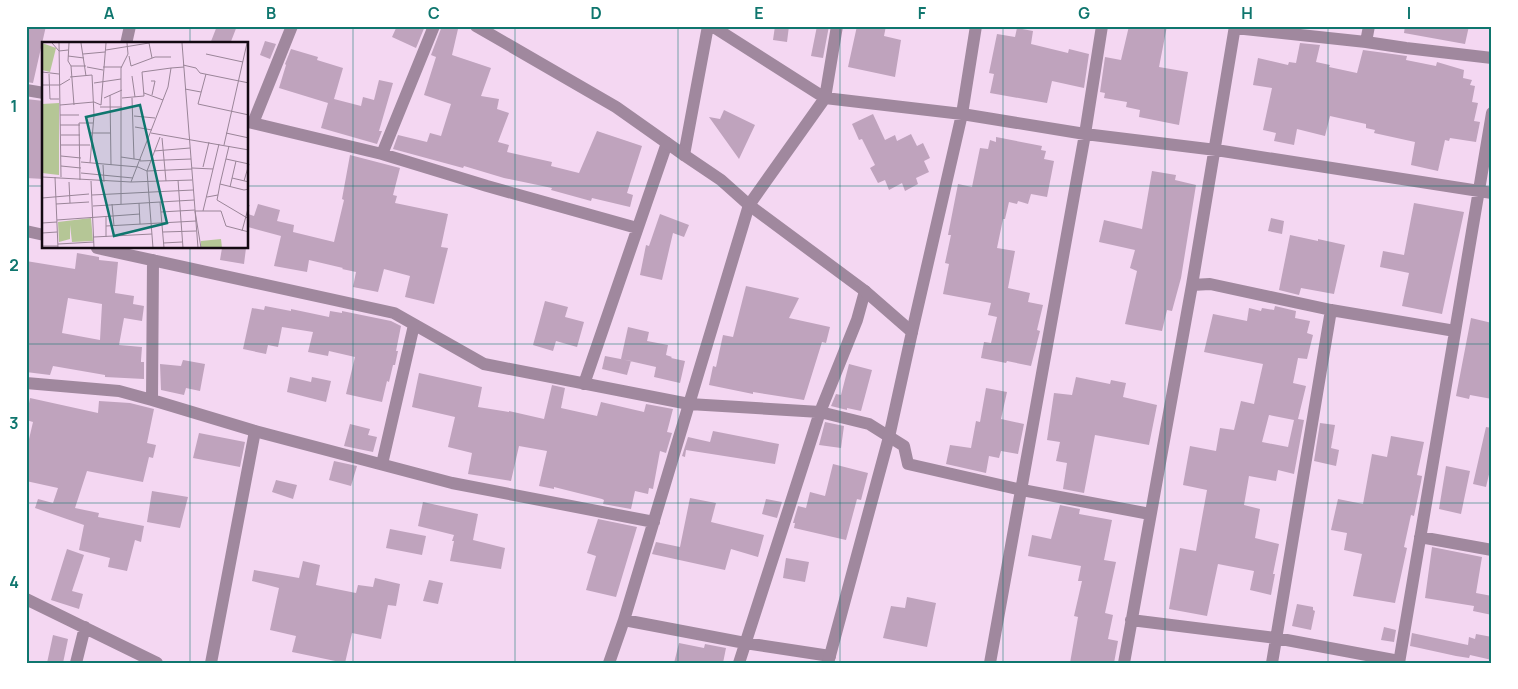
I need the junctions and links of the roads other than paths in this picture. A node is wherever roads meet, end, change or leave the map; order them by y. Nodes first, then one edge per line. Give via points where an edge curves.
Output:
1 (130, 26) edge
2 (292, 26) edge
3 (434, 26) edge
4 (476, 26) edge
5 (710, 26) edge
6 (837, 26) edge
7 (976, 26) edge
8 (1102, 26) edge
9 (1369, 26) edge
10 (1235, 27) edge
11 (126, 42) edge
12 (1366, 42) junction
13 (1492, 58) edge
14 (26, 90) edge
15 (42, 93) edge
16 (825, 98) junction
17 (1492, 113) edge
18 (962, 114) junction
19 (250, 123) edge
20 (1085, 134) junction
21 (667, 143) junction
22 (1216, 150) junction
23 (382, 154) junction
24 (684, 155) junction
25 (1479, 190) junction
26 (1492, 193) edge
27 (749, 205) junction
28 (637, 228) junction
29 (26, 231) edge
30 (42, 235) edge
31 (102, 249) edge
32 (153, 260) junction
33 (1192, 285) junction
34 (865, 291) junction
35 (1331, 310) junction
36 (414, 324) junction
37 (1455, 331) junction
38 (912, 332) junction
39 (26, 383) edge
40 (584, 384) junction
41 (152, 400) junction
42 (689, 404) junction
43 (820, 412) junction
44 (256, 432) junction
45 (889, 437) junction
46 (382, 464) junction
47 (1022, 490) junction
48 (1150, 514) junction
49 (654, 522) junction
50 (1420, 537) junction
51 (1492, 550) edge
52 (26, 599) edge
53 (624, 620) junction
54 (1131, 620) junction
55 (86, 627) junction
56 (1276, 638) junction
57 (745, 643) junction
58 (829, 659) edge
59 (1399, 662) edge
60 (76, 663) edge
61 (158, 663) edge
62 (211, 663) edge
63 (609, 663) edge
64 (739, 663) edge
65 (990, 663) edge
66 (1124, 663) edge
67 (1272, 663) edge

1 - 11 street
2 - 19 street
3 - 23 street
4 - 21 street via 616,107
5 - 16 street
5 - 24 street
6 - 16 street
7 - 18 street
8 - 20 street
9 - 12 street
10 - 12 street
10 - 22 street
12 - 13 street
14 - 15 street
16 - 18 street
16 - 27 street
17 - 25 street
18 - 20 street
18 - 38 street
19 - 23 street
20 - 22 street
20 - 47 street
21 - 24 street
21 - 28 street
22 - 25 street
22 - 33 street
23 - 28 street
24 - 27 street via 721,180
25 - 26 street
25 - 37 street
27 - 34 street
27 - 42 street
28 - 40 street
29 - 30 street
31 - 32 street
32 - 36 street via 394,313
32 - 41 street
33 - 35 street via 1210,284
33 - 48 street
34 - 38 street
34 - 43 street via 857,320
35 - 37 street
35 - 56 street
36 - 40 street via 484,364
36 - 46 street
37 - 50 street
38 - 45 street
39 - 41 street via 119,392
40 - 42 street
41 - 44 street
42 - 43 street
42 - 49 street
43 - 45 street via 870,424
43 - 57 street
44 - 46 street
44 - 62 street
45 - 47 street via 904,446 908,464
45 - 58 street
46 - 49 street via 452,482
47 - 48 street
47 - 65 street
48 - 54 street
49 - 53 street
50 - 51 street
50 - 59 street
52 - 55 street
53 - 57 street
53 - 63 street
54 - 56 street
54 - 66 street
55 - 60 street
55 - 61 street
56 - 59 street
56 - 67 street
57 - 58 street
57 - 64 street

